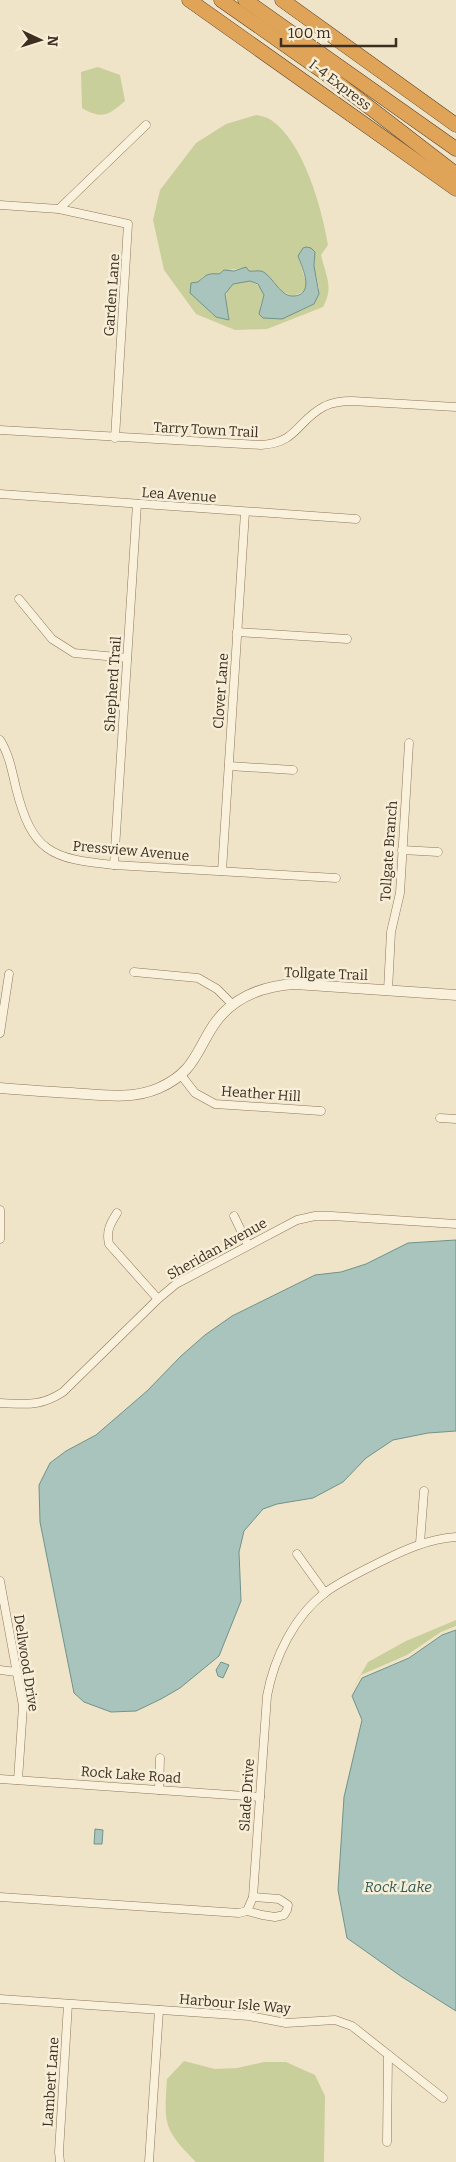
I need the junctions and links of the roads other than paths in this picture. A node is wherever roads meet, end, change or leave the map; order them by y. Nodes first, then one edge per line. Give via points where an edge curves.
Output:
1 (189, 0) edge
2 (221, 0) edge
3 (245, 0) edge
4 (282, 0) edge
5 (426, 104) junction
6 (456, 121) edge
7 (146, 125) dead end
8 (456, 125) edge
9 (456, 149) edge
10 (456, 174) edge
11 (456, 190) edge
12 (0, 205) edge
13 (59, 209) junction
14 (456, 407) edge
15 (0, 430) edge
16 (115, 438) junction
17 (0, 494) edge
18 (137, 504) junction
19 (245, 512) junction
20 (356, 519) dead end
21 (19, 600) dead end
22 (238, 632) junction
23 (348, 639) dead end
24 (127, 658) junction
25 (0, 740) edge
26 (408, 744) dead end
27 (229, 766) junction
28 (293, 770) dead end
29 (402, 850) junction
30 (438, 852) dead end
31 (114, 865) junction
32 (222, 871) junction
33 (336, 878) dead end
34 (134, 972) dead end
35 (9, 974) dead end
36 (388, 990) junction
37 (456, 995) edge
38 (232, 1005) junction
39 (0, 1033) edge
40 (181, 1075) junction
41 (0, 1088) edge
42 (321, 1111) dead end
43 (440, 1118) dead end
44 (456, 1119) edge
45 (0, 1210) edge
46 (117, 1213) dead end
47 (234, 1216) dead end
48 (456, 1224) edge
49 (0, 1239) edge
50 (248, 1245) junction
51 (158, 1299) junction
52 (0, 1403) edge
53 (424, 1491) dead end
54 (456, 1537) edge
55 (420, 1543) junction
56 (297, 1554) dead end
57 (0, 1581) edge
58 (325, 1593) junction
59 (0, 1670) edge
60 (16, 1672) junction
61 (160, 1758) dead end
62 (0, 1779) edge
63 (18, 1780) junction
64 (159, 1790) junction
65 (260, 1797) junction
66 (253, 1896) junction
67 (0, 1897) edge
68 (247, 1911) junction
69 (0, 1999) edge
70 (68, 2004) junction
71 (159, 2010) junction
72 (388, 2055) junction
73 (443, 2098) dead end
74 (387, 2142) dead end
75 (60, 2162) edge
76 (149, 2162) edge

1 - 11 highway
2 - 10 highway, I-4 Express via 325,73
3 - 9 highway, I-4 Express
4 - 5 highway
5 - 6 highway
5 - 8 highway
7 - 13 street
12 - 13 street
13 - 16 street, Garden Lane via 128,224
14 - 16 street, Tarry Town Trail via 336,402 274,444
15 - 16 street, Tarry Town Trail
17 - 18 street, Lea Avenue
18 - 19 street, Lea Avenue
18 - 24 street, Shepherd Trail
19 - 20 street, Lea Avenue
19 - 22 street, Clover Lane
21 - 24 street via 52,639 74,653
22 - 23 street
22 - 27 street, Clover Lane
24 - 31 street, Shepherd Trail
25 - 31 street, Pressview Avenue via 10,760 26,821 40,843 66,858
26 - 29 street, Tollgate Branch
27 - 28 street
27 - 32 street, Clover Lane
29 - 30 street
29 - 36 street, Tollgate Branch via 399,899 391,932
31 - 32 street, Pressview Avenue
32 - 33 street, Pressview Avenue
34 - 38 street via 198,978 217,988
35 - 39 street
36 - 37 street, Tollgate Trail
36 - 38 street, Tollgate Trail via 282,985 254,992
38 - 40 street, Tollgate Trail via 213,1026 198,1054
40 - 41 street, Tollgate Trail via 147,1092 123,1096
40 - 42 street, Heather Hill via 195,1093 215,1104
43 - 44 street
45 - 49 street
46 - 51 street via 109,1226 109,1244
47 - 50 street
48 - 50 street, Sheridan Avenue via 315,1216 297,1220
50 - 51 street, Sheridan Avenue via 176,1284
51 - 52 street, Sheridan Avenue via 57,1396 37,1404
53 - 55 street
54 - 55 street, Slade Drive
55 - 58 street, Slade Drive
56 - 58 street
57 - 60 street, Dellwood Drive
58 - 65 street, Slade Drive via 290,1634 271,1676 265,1714
59 - 60 street
60 - 63 street, Dellwood Drive via 23,1706
61 - 64 street
62 - 63 street, Rock Lake Road
63 - 64 street, Rock Lake Road
64 - 65 street, Rock Lake Road
65 - 66 street, Slade Drive
66 - 68 street, Slade Drive
66 - 68 street via 279,1898 288,1905 288,1910 284,1915 275,1917
67 - 68 street
69 - 70 street, Harbour Isle Way
70 - 71 street, Harbour Isle Way
70 - 75 street, Lambert Lane
71 - 72 street, Harbour Isle Way via 249,2016 286,2023 342,2021
71 - 76 street
72 - 73 street, Harbour Isle Way
72 - 74 street

